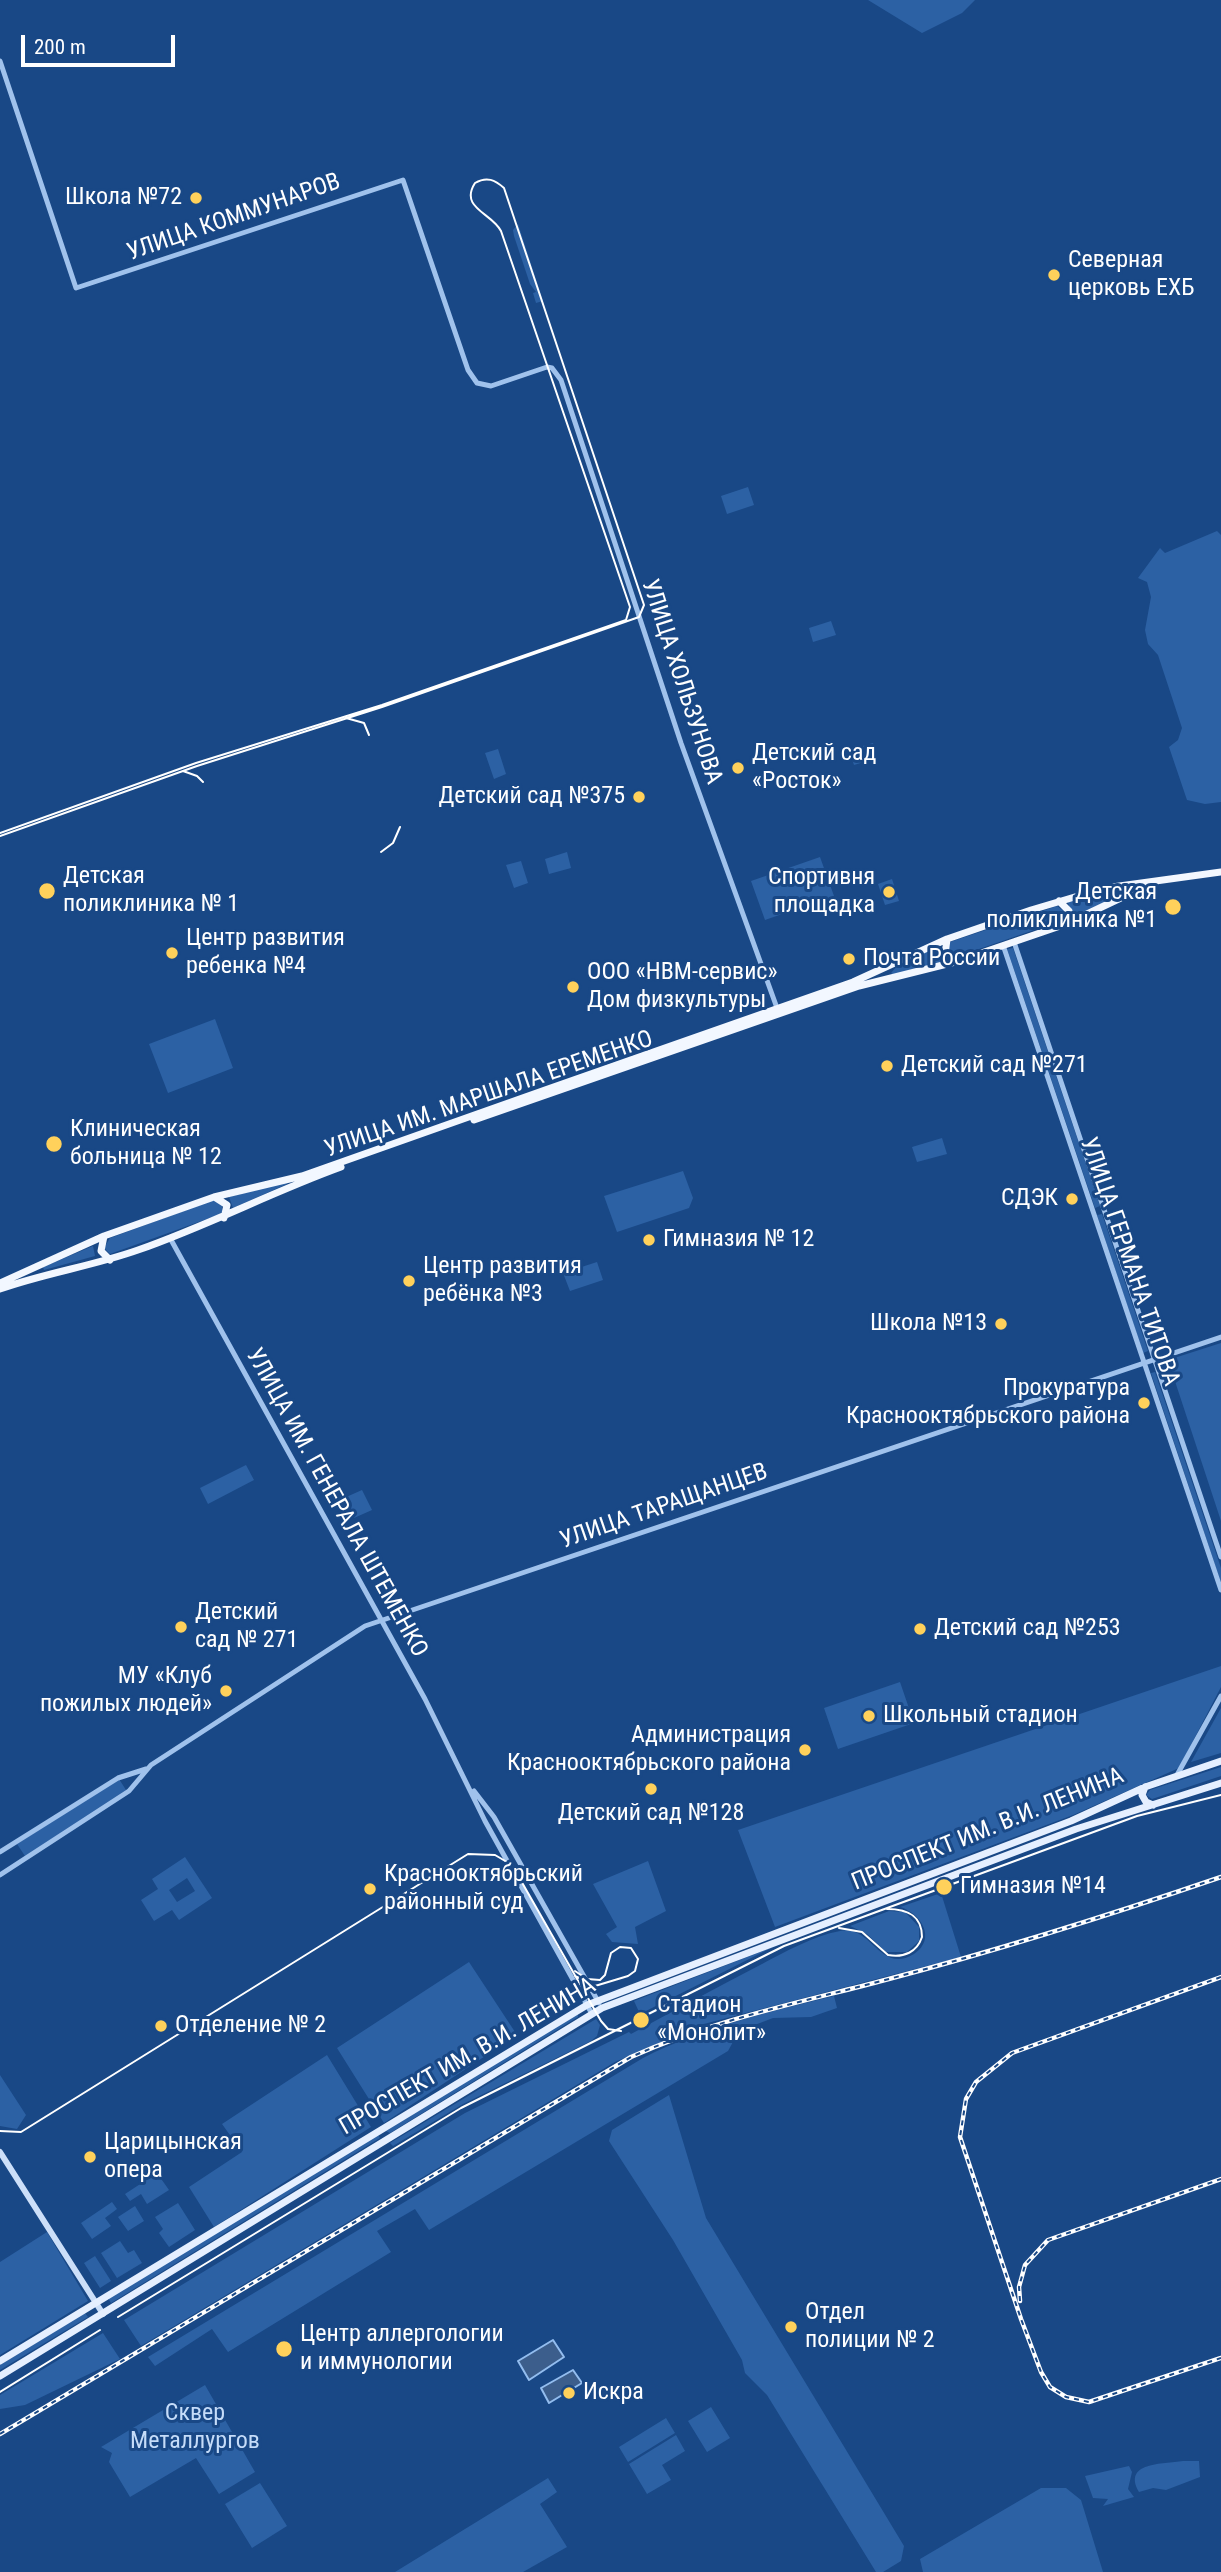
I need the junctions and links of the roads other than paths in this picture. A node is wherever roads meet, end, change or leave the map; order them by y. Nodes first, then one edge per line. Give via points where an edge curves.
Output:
1 (0, 61) edge
2 (552, 368) joint
3 (1221, 872) edge
4 (1149, 884) junction
5 (1059, 901) junction
6 (1066, 924) junction
7 (947, 939) junction
8 (1014, 942) junction
9 (1003, 945) junction
10 (956, 962) junction
11 (777, 1008) junction
12 (214, 1197) junction
13 (1105, 1210) junction
14 (1095, 1214) junction
15 (225, 1218) junction
16 (104, 1236) junction
17 (170, 1238) junction
18 (110, 1260) junction
19 (0, 1283) edge
20 (0, 1289) edge
21 (1221, 1337) edge
22 (1154, 1359) junction
23 (1144, 1362) junction
24 (1221, 1557) edge
25 (1221, 1590) edge
26 (380, 1621) junction
27 (1221, 1696) edge
28 (1221, 1761) edge
29 (146, 1769) junction
30 (1177, 1775) junction
31 (1221, 1783) edge
32 (470, 1786) junction
33 (1145, 1787) junction
34 (1153, 1805) junction
35 (0, 1852) edge
36 (0, 1875) edge
37 (597, 2001) junction
38 (587, 2005) junction
39 (603, 2008) junction
40 (592, 2014) junction
41 (380, 2129) junction
42 (387, 2139) junction
43 (0, 2152) edge
44 (96, 2302) junction
45 (103, 2314) junction
46 (0, 2361) edge
47 (0, 2376) edge

1 - 2 street, УЛИЦА КОММУНАРОВ via 76,288 402,180 468,370 477,383 491,386
2 - 11 street, УЛИЦА ХОЛЬЗУНОВА via 566,395 689,766
3 - 4 highway, УЛИЦА ИМ. МАРШАЛА ЕРЕМЕНКО
4 - 5 highway, УЛИЦА ИМ. МАРШАЛА ЕРЕМЕНКО via 1105,888
4 - 6 highway, УЛИЦА ИМ. МАРШАЛА ЕРЕМЕНКО
5 - 6 highway via 1069,911
5 - 7 highway, УЛИЦА ИМ. МАРШАЛА ЕРЕМЕНКО
6 - 8 highway, УЛИЦА ИМ. МАРШАЛА ЕРЕМЕНКО
7 - 10 highway via 945,955
7 - 11 highway, УЛИЦА ИМ. МАРШАЛА ЕРЕМЕНКО via 853,982
8 - 9 highway, УЛИЦА ИМ. МАРШАЛА ЕРЕМЕНКО
8 - 13 street, УЛИЦА ГЕРМАНА ТИТОВА
9 - 10 highway, УЛИЦА ИМ. МАРШАЛА ЕРЕМЕНКО
9 - 14 street, УЛИЦА ГЕРМАНА ТИТОВА
10 - 15 highway, УЛИЦА ИМ. МАРШАЛА ЕРЕМЕНКО via 847,990 372,1156 303,1181
11 - 12 highway, УЛИЦА ИМ. МАРШАЛА ЕРЕМЕНКО via 302,1175
12 - 15 highway via 227,1205
12 - 16 highway, УЛИЦА ИМ. МАРШАЛА ЕРЕМЕНКО
13 - 14 street
13 - 22 street, УЛИЦА ГЕРМАНА ТИТОВА
14 - 23 street, УЛИЦА ГЕРМАНА ТИТОВА
15 - 17 highway, УЛИЦА ИМ. МАРШАЛА ЕРЕМЕНКО
16 - 18 highway via 101,1251
16 - 19 highway, УЛИЦА ИМ. МАРШАЛА ЕРЕМЕНКО
17 - 18 highway, УЛИЦА ИМ. МАРШАЛА ЕРЕМЕНКО
17 - 26 street, УЛИЦА ИМ. ГЕНЕРАЛА ШТЕМЕНКО
18 - 20 highway, УЛИЦА ИМ. МАРШАЛА ЕРЕМЕНКО
21 - 22 street, УЛИЦА ТАРАЩАНЦЕВ
22 - 23 street, УЛИЦА ТАРАЩАНЦЕВ
22 - 24 street, УЛИЦА ГЕРМАНА ТИТОВА
23 - 25 street, УЛИЦА ГЕРМАНА ТИТОВА
23 - 26 street, УЛИЦА ТАРАЩАНЦЕВ
26 - 29 street, УЛИЦА ТАРАЩАНЦЕВ via 365,1626
26 - 32 street, УЛИЦА ИМ. ГЕНЕРАЛА ШТЕМЕНКО
27 - 30 street
28 - 30 main road, ПРОСПЕКТ ИМ. В.И. ЛЕНИНА
29 - 35 street, УЛИЦА ТАРАЩАНЦЕВ via 118,1777
29 - 36 street, УЛИЦА ТАРАЩАНЦЕВ via 129,1790
30 - 33 main road, ПРОСПЕКТ ИМ. В.И. ЛЕНИНА
31 - 34 main road, ПРОСПЕКТ ИМ. В.И. ЛЕНИНА
32 - 37 street, УЛИЦА ИМ. ГЕНЕРАЛА ШТЕМЕНКО via 494,1817
32 - 38 street, УЛИЦА ИМ. ГЕНЕРАЛА ШТЕМЕНКО
33 - 34 main road via 1142,1795
33 - 37 main road, ПРОСПЕКТ ИМ. В.И. ЛЕНИНА via 1072,1821
34 - 39 main road, ПРОСПЕКТ ИМ. В.И. ЛЕНИНА via 1076,1829
37 - 38 main road, ПРОСПЕКТ ИМ. В.И. ЛЕНИНА
37 - 39 street, УЛИЦА ИМ. ГЕНЕРАЛА ШТЕМЕНКО
38 - 40 street, УЛИЦА ИМ. ГЕНЕРАЛА ШТЕМЕНКО
38 - 41 main road, ПРОСПЕКТ ИМ. В.И. ЛЕНИНА
39 - 40 main road, ПРОСПЕКТ ИМ. В.И. ЛЕНИНА
40 - 42 main road, ПРОСПЕКТ ИМ. В.И. ЛЕНИНА
41 - 42 main road
41 - 44 main road, ПРОСПЕКТ ИМ. В.И. ЛЕНИНА
42 - 45 main road, ПРОСПЕКТ ИМ. В.И. ЛЕНИНА
43 - 44 main road
44 - 45 main road
44 - 46 main road, ПРОСПЕКТ ИМ. В.И. ЛЕНИНА
45 - 47 main road, ПРОСПЕКТ ИМ. В.И. ЛЕНИНА

